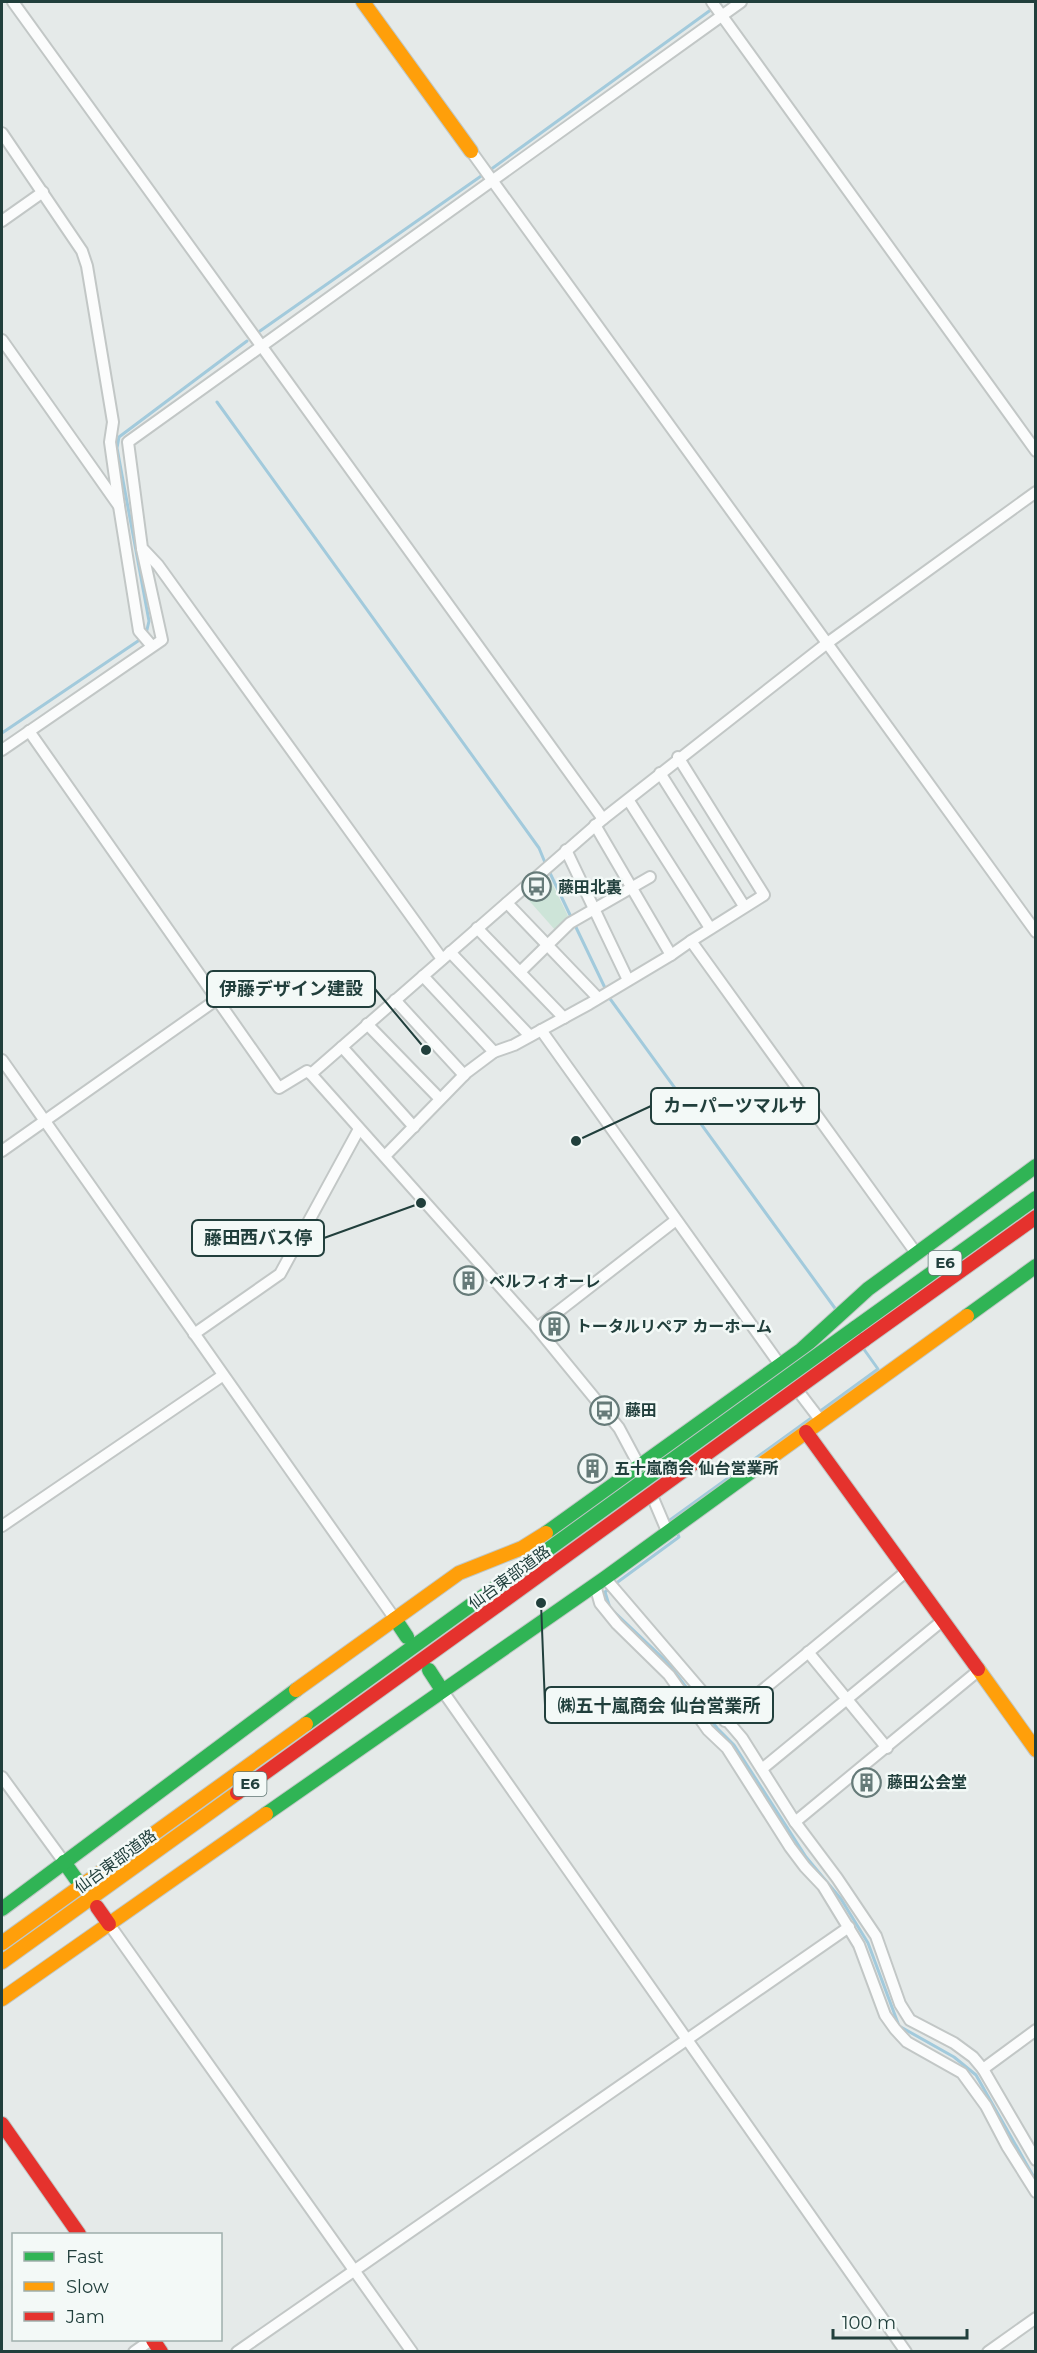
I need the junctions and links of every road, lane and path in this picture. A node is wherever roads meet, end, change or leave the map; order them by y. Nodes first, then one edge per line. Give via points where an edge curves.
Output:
1 (13, 2) edge
2 (363, 2) edge
3 (712, 2) edge
4 (741, 2) edge
5 (722, 15) junction
6 (2, 133) edge
7 (471, 151) joint
8 (488, 175) junction
9 (43, 192) junction
10 (2, 221) edge
11 (2, 340) edge
12 (261, 346) junction
13 (1035, 451) edge
14 (1035, 492) edge
15 (119, 506) junction
16 (142, 548) junction
17 (149, 643) junction
18 (826, 644) junction
19 (29, 731) junction
20 (2, 750) edge
21 (678, 757) junction
22 (660, 773) junction
23 (628, 801) junction
24 (599, 822) junction
25 (566, 850) junction
26 (650, 877) dead end
27 (632, 887) junction
28 (507, 903) junction
29 (744, 906) junction
30 (594, 909) junction
31 (477, 928) junction
32 (710, 928) junction
33 (1035, 932) edge
34 (691, 941) junction
35 (547, 947) junction
36 (671, 954) junction
37 (446, 956) junction
38 (520, 972) junction
39 (423, 976) junction
40 (627, 980) junction
41 (605, 994) junction
42 (216, 1000) junction
43 (395, 1000) junction
44 (564, 1018) junction
45 (367, 1024) junction
46 (540, 1030) junction
47 (530, 1036) junction
48 (342, 1047) junction
49 (494, 1052) junction
50 (2, 1060) edge
51 (311, 1074) junction
52 (464, 1074) junction
53 (440, 1099) junction
54 (45, 1121) junction
55 (414, 1127) junction
56 (359, 1129) junction
57 (2, 1151) edge
58 (385, 1156) junction
59 (1035, 1166) edge
60 (1035, 1198) edge
61 (1035, 1217) edge
62 (676, 1220) junction
63 (916, 1253) junction
64 (1035, 1266) edge
65 (537, 1328) junction
66 (194, 1334) junction
67 (780, 1365) junction
68 (222, 1376) junction
69 (816, 1416) junction
70 (806, 1432) junction
71 (641, 1466) junction
72 (2, 1526) edge
73 (667, 1531) junction
74 (907, 1571) junction
75 (602, 1581) junction
76 (395, 1619) junction
77 (942, 1621) junction
78 (407, 1637) dead end
79 (808, 1653) junction
80 (429, 1670) dead end
81 (978, 1671) junction
82 (442, 1690) junction
83 (846, 1701) junction
84 (725, 1721) junction
85 (887, 1748) junction
86 (1035, 1750) edge
87 (762, 1769) junction
88 (2, 1777) edge
89 (795, 1822) junction
90 (64, 1862) junction
91 (76, 1879) dead end
92 (97, 1907) dead end
93 (2, 1909) edge
94 (109, 1924) junction
95 (849, 1927) junction
96 (2, 1943) edge
97 (2, 1962) edge
98 (2, 1999) edge
99 (1035, 2030) edge
100 (687, 2040) junction
101 (983, 2069) junction
102 (2, 2124) edge
103 (1035, 2160) edge
104 (1035, 2192) edge
105 (78, 2233) edge
106 (355, 2271) junction
107 (1035, 2318) edge
108 (150, 2341) edge
109 (134, 2352) edge
110 (237, 2352) edge
111 (412, 2352) edge
112 (906, 2352) edge
113 (988, 2352) edge

1 - 12 street
2 - 7 main road
3 - 5 street
4 - 5 street
5 - 8 street
5 - 13 street
6 - 9 street
7 - 8 street
8 - 12 street
8 - 18 street
9 - 10 street
9 - 15 street via 82,251 91,283 113,422 110,442
11 - 15 street
12 - 16 street via 128,442
12 - 24 street
14 - 18 street
15 - 17 street via 140,633
16 - 17 street via 162,640
16 - 37 street
17 - 19 street
18 - 21 street
18 - 33 street
19 - 20 street
19 - 42 street
21 - 22 street
21 - 29 street via 764,895
22 - 23 street
22 - 29 street
23 - 24 street
23 - 32 street
24 - 25 street
24 - 27 street
25 - 28 street
25 - 30 street
26 - 27 street
27 - 30 street
27 - 36 street
28 - 31 street
28 - 35 street
29 - 32 street
30 - 35 street via 574,921
30 - 40 street
31 - 37 street
31 - 38 street
32 - 34 street
34 - 36 street
34 - 63 street
35 - 38 street
35 - 41 street
36 - 40 street
37 - 39 street
37 - 47 street
38 - 44 street
39 - 43 street
39 - 49 street
40 - 41 street
41 - 44 street
42 - 51 street via 279,1088 307,1071
42 - 54 street
43 - 45 street
43 - 52 street
44 - 46 street
45 - 48 street
45 - 53 street
46 - 47 street
46 - 62 street
47 - 49 street
48 - 51 street
48 - 55 street
49 - 52 street
50 - 54 street
51 - 56 street
52 - 53 street
53 - 55 street
54 - 57 street
54 - 66 street
55 - 58 street
56 - 58 street
56 - 66 street via 280,1274
58 - 65 street
59 - 63 main road
60 - 96 main road, 仙台東部道路 / E6, bridge
61 - 97 main road, 仙台東部道路 / E6, bridge
62 - 65 street
62 - 67 street
63 - 67 main road
64 - 69 main road
65 - 71 street via 619,1428
66 - 68 street
67 - 69 street
67 - 71 main road
68 - 72 street
68 - 76 street
69 - 70 main road
70 - 73 main road
70 - 74 main road
71 - 73 street
71 - 76 main road via 532,1542 459,1573
73 - 75 main road
74 - 77 main road
74 - 79 street
75 - 82 main road
75 - 84 street via 668,1649
75 - 95 street via 600,1603 669,1676 708,1730 727,1748 790,1847 823,1886
76 - 78 main road
76 - 90 main road
77 - 81 main road
77 - 83 street
79 - 83 street
79 - 84 street
80 - 82 main road
81 - 85 street
81 - 86 main road
82 - 94 main road
82 - 100 street
83 - 85 street
83 - 87 street
84 - 87 street via 742,1738
85 - 89 street
87 - 89 street
88 - 90 street
89 - 101 street via 876,1936 900,2004 910,2020 954,2043 973,2056
90 - 91 main road
90 - 93 main road
92 - 94 main road
94 - 98 main road
94 - 106 street
95 - 100 street
95 - 104 street via 885,2015 907,2042 962,2073 986,2106
99 - 101 street
100 - 106 street
100 - 112 street
101 - 103 street
102 - 105 main road
106 - 110 street
106 - 111 street
107 - 113 street
108 - 109 street

